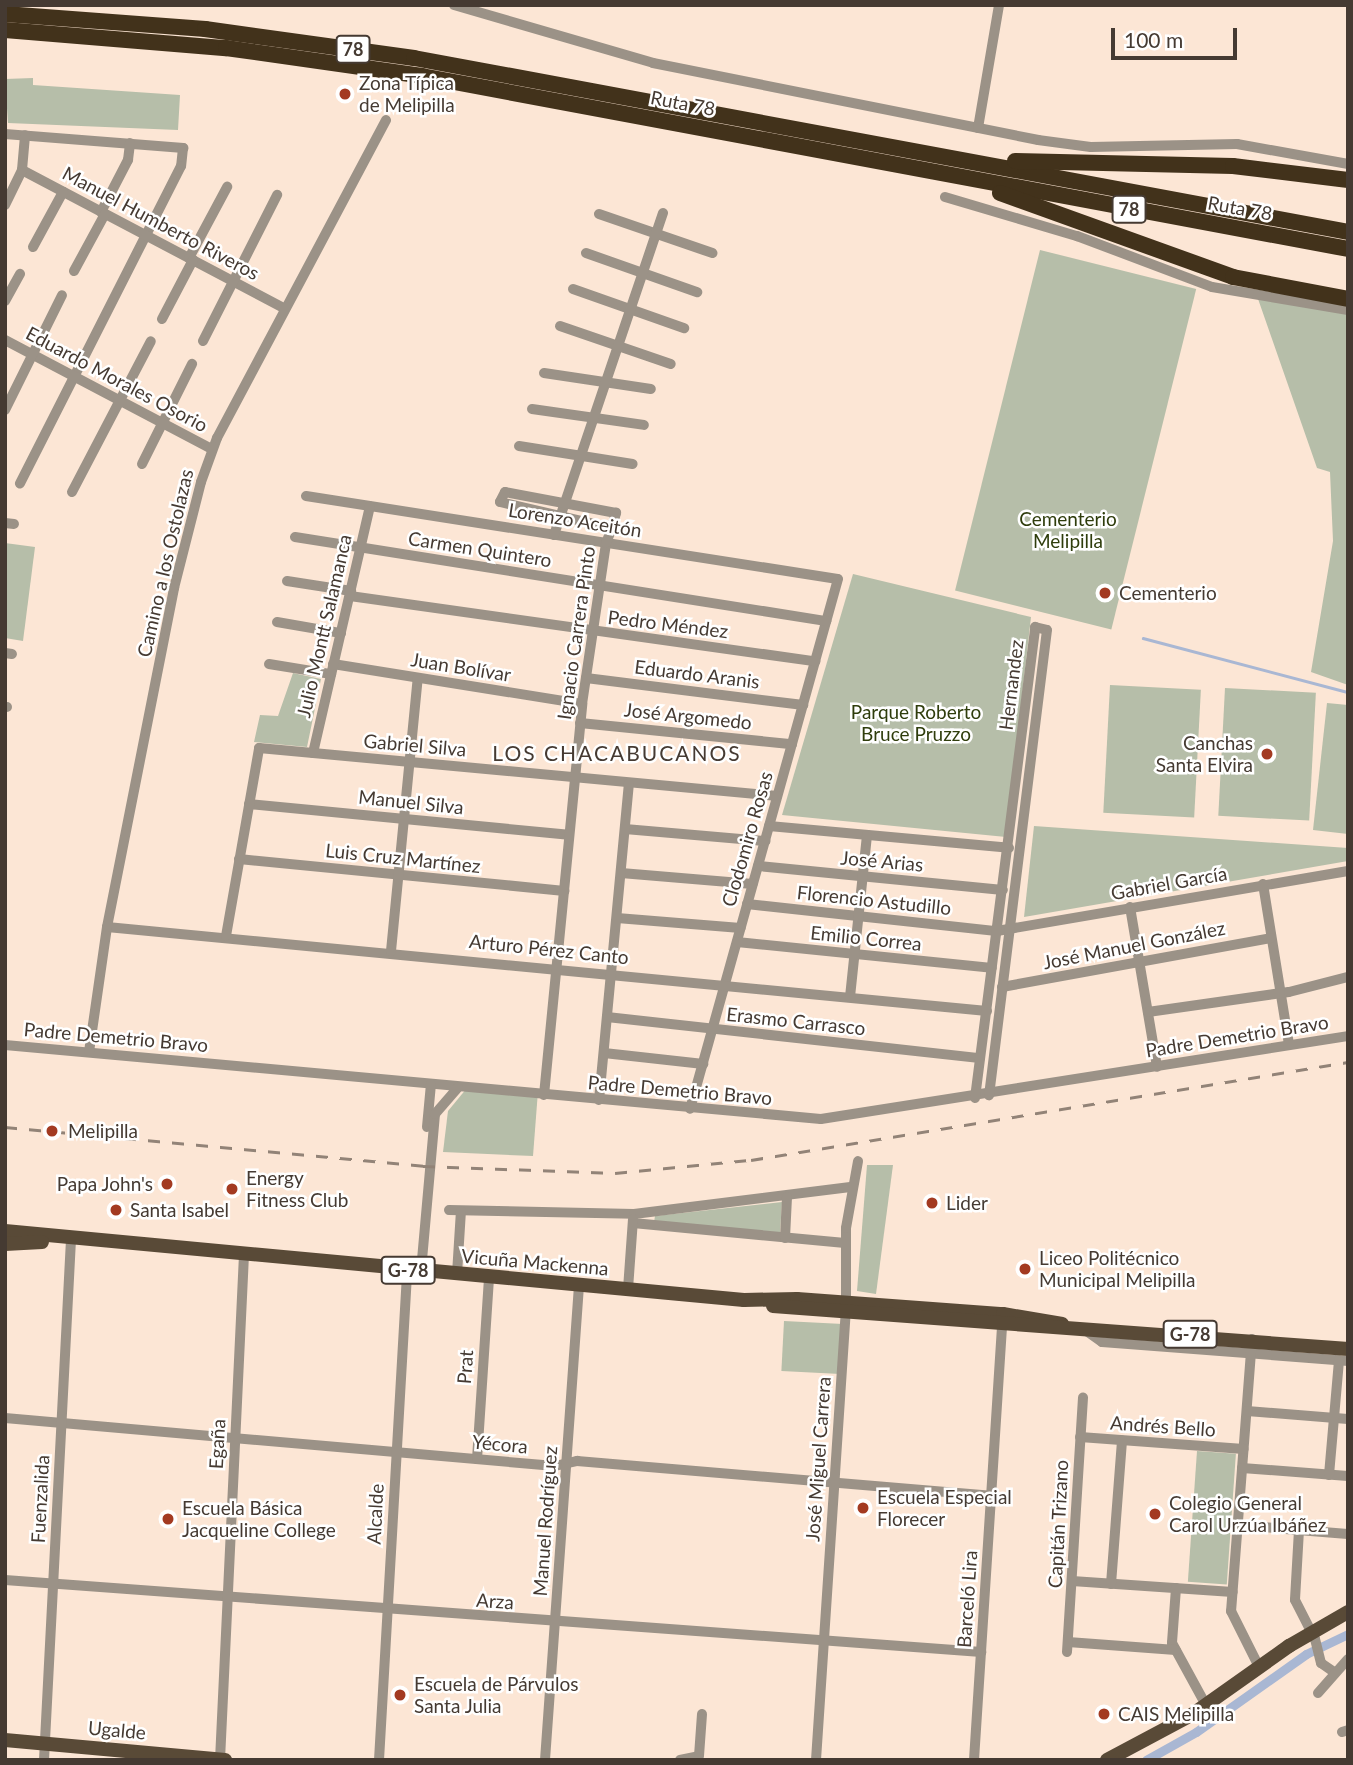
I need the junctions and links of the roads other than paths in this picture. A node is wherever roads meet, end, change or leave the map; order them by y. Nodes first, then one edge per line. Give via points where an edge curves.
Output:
1 (454, 5) edge
2 (999, 5) edge
3 (5, 14) edge
4 (5, 30) edge
5 (386, 120) dead end
6 (978, 128) junction
7 (5, 134) edge
8 (25, 135) junction
9 (130, 143) junction
10 (932, 155) junction
11 (1348, 164) edge
12 (910, 167) junction
13 (22, 170) junction
14 (1348, 180) edge
15 (227, 187) dead end
16 (63, 192) junction
17 (277, 195) dead end
18 (945, 197) dead end
19 (5, 205) edge
20 (103, 213) junction
21 (663, 213) dead end
22 (598, 214) dead end
23 (1348, 232) edge
24 (656, 234) junction
25 (147, 236) junction
26 (33, 247) dead end
27 (1348, 249) edge
28 (586, 253) dead end
29 (712, 253) dead end
30 (191, 259) junction
31 (74, 271) dead end
32 (642, 273) junction
33 (20, 274) dead end
34 (234, 281) junction
35 (573, 289) dead end
36 (697, 292) dead end
37 (62, 295) dead end
38 (1348, 299) edge
39 (5, 301) edge
40 (284, 308) junction
41 (630, 309) junction
42 (1348, 310) edge
43 (162, 319) dead end
44 (560, 326) dead end
45 (684, 328) dead end
46 (5, 340) edge
47 (151, 341) dead end
48 (203, 341) dead end
49 (617, 346) junction
50 (32, 354) junction
51 (192, 364) dead end
52 (671, 364) dead end
53 (544, 373) dead end
54 (76, 377) junction
55 (604, 382) junction
56 (651, 388) dead end
57 (120, 401) junction
58 (5, 410) edge
59 (532, 410) dead end
60 (592, 418) junction
61 (162, 423) junction
62 (644, 425) dead end
63 (519, 446) dead end
64 (212, 449) junction
65 (579, 455) junction
66 (142, 464) dead end
67 (633, 464) dead end
68 (20, 483) dead end
69 (72, 492) dead end
70 (306, 496) dead end
71 (564, 501) junction
72 (370, 507) junction
73 (560, 514) junction
74 (612, 528) junction
75 (554, 535) junction
76 (295, 537) dead end
77 (606, 542) junction
78 (361, 548) junction
79 (838, 579) joint
80 (287, 581) dead end
81 (599, 585) junction
82 (350, 593) junction
83 (826, 621) junction
84 (277, 622) dead end
85 (593, 632) junction
86 (341, 633) junction
87 (815, 662) junction
88 (269, 664) dead end
89 (332, 669) junction
90 (418, 678) junction
91 (586, 678) junction
92 (582, 704) junction
93 (803, 705) junction
94 (580, 723) junction
95 (792, 744) junction
96 (313, 753) junction
97 (410, 762) junction
98 (574, 778) junction
99 (629, 783) junction
100 (778, 796) junction
101 (249, 804) junction
102 (404, 819) junction
103 (769, 826) junction
104 (625, 829) junction
105 (569, 835) junction
106 (867, 835) junction
107 (765, 841) junction
108 (1009, 848) junction
109 (239, 859) junction
110 (758, 866) junction
111 (1348, 871) edge
112 (621, 873) junction
113 (399, 875) junction
114 (863, 877) junction
115 (753, 884) junction
116 (1263, 884) junction
117 (1003, 890) junction
118 (564, 891) junction
119 (747, 904) junction
120 (1130, 907) junction
121 (858, 916) junction
122 (617, 918) junction
123 (107, 927) junction
124 (741, 928) junction
125 (1010, 930) junction
126 (997, 931) junction
127 (226, 936) junction
128 (1271, 938) junction
129 (737, 942) junction
130 (391, 951) junction
131 (854, 954) junction
132 (1140, 962) junction
133 (556, 967) junction
134 (992, 968) junction
135 (611, 973) junction
136 (1348, 977) edge
137 (725, 985) junction
138 (1002, 987) junction
139 (1280, 992) junction
140 (850, 997) junction
141 (986, 1011) junction
142 (1148, 1012) junction
143 (607, 1017) junction
144 (713, 1029) junction
145 (1348, 1036) edge
146 (5, 1045) edge
147 (1289, 1045) junction
148 (89, 1052) junction
149 (604, 1053) junction
150 (980, 1058) junction
151 (703, 1064) junction
152 (1157, 1067) junction
153 (430, 1084) junction
154 (458, 1088) junction
155 (544, 1094) junction
156 (989, 1095) junction
157 (975, 1098) junction
158 (599, 1100) junction
159 (690, 1109) junction
160 (858, 1161) dead end
161 (852, 1187) junction
162 (787, 1197) junction
163 (633, 1218) junction
164 (5, 1231) edge
165 (785, 1238) junction
166 (71, 1240) junction
167 (845, 1243) junction
168 (5, 1244) edge
169 (244, 1255) junction
170 (414, 1270) junction
171 (457, 1274) junction
172 (489, 1277) junction
173 (579, 1285) junction
174 (628, 1289) junction
175 (844, 1308) junction
176 (1003, 1319) junction
177 (1078, 1325) junction
178 (1348, 1342) edge
179 (1317, 1344) junction
180 (1252, 1346) junction
181 (1345, 1357) edge
182 (1083, 1398) dead end
183 (1247, 1411) junction
184 (5, 1418) edge
185 (1334, 1418) junction
186 (1348, 1419) edge
187 (62, 1422) junction
188 (1080, 1437) junction
189 (235, 1438) junction
190 (1122, 1440) junction
191 (1244, 1449) junction
192 (396, 1452) junction
193 (477, 1459) junction
194 (566, 1464) junction
195 (1242, 1468) junction
196 (1329, 1475) junction
197 (1348, 1476) edge
198 (834, 1483) junction
199 (991, 1496) junction
200 (1238, 1525) junction
201 (1299, 1530) junction
202 (1348, 1534) edge
203 (5, 1580) edge
204 (1072, 1581) junction
205 (53, 1583) junction
206 (1111, 1584) junction
207 (1175, 1588) junction
208 (1233, 1592) junction
209 (227, 1597) junction
210 (387, 1610) junction
211 (1348, 1612) edge
212 (555, 1621) junction
213 (1313, 1636) junction
214 (824, 1639) junction
215 (1176, 1650) junction
216 (981, 1651) junction
217 (1348, 1659) edge
218 (1259, 1667) junction
219 (1331, 1670) junction
220 (1318, 1693) dead end
221 (1206, 1705) junction
222 (702, 1714) dead end
223 (5, 1740) edge
224 (45, 1743) junction
225 (105, 1754) edge
226 (44, 1760) edge
227 (222, 1760) edge
228 (379, 1760) edge
229 (545, 1760) edge
230 (680, 1760) edge
231 (816, 1760) edge
232 (974, 1760) edge
233 (1107, 1760) edge

1 - 6 street via 653,63
2 - 6 street
3 - 10 highway, Ruta 78 / 78 via 138,22 340,47
4 - 12 highway, Ruta 78 / 78 via 161,41 356,66
5 - 40 street, Camino a los Ostolazas
6 - 11 street via 1091,147 1237,144
7 - 8 street
8 - 9 street
8 - 13 street
9 - 20 street via 128,160
9 - 25 street via 183,148 181,166
10 - 14 highway via 1051,163 1261,167
10 - 23 highway, Ruta 78 / 78
12 - 27 highway, Ruta 78 / 78
12 - 38 highway via 1013,197 1233,277
13 - 16 street, Manuel Humberto Riveros
13 - 19 street
15 - 30 street
16 - 20 street, Manuel Humberto Riveros
16 - 26 street
17 - 34 street
18 - 42 street via 1077,236 1212,287
20 - 25 street, Manuel Humberto Riveros
20 - 31 street
21 - 24 street
22 - 24 street
24 - 29 street
24 - 32 street
25 - 30 street, Manuel Humberto Riveros
25 - 54 street
28 - 32 street
30 - 34 street, Manuel Humberto Riveros
30 - 43 street
32 - 36 street
32 - 41 street
33 - 39 street
34 - 40 street, Manuel Humberto Riveros
34 - 48 street
35 - 41 street
37 - 50 street
40 - 64 street, Camino a los Ostolazas
41 - 45 street
41 - 49 street
44 - 49 street
46 - 50 street, Eduardo Morales Osorio
47 - 57 street
49 - 52 street
49 - 55 street
50 - 54 street, Eduardo Morales Osorio
50 - 58 street
51 - 61 street
53 - 55 street
54 - 57 street, Eduardo Morales Osorio
54 - 68 street
55 - 56 street
55 - 60 street
57 - 61 street, Eduardo Morales Osorio
57 - 69 street
59 - 60 street
60 - 62 street
60 - 65 street
61 - 64 street, Eduardo Morales Osorio
61 - 66 street
63 - 65 street
64 - 123 street, Camino a los Ostolazas via 174,588
65 - 67 street
65 - 71 street
70 - 72 street, Lorenzo Aceitón
71 - 73 street
71 - 73 street via 505,492 500,502
71 - 74 street, Ignacio Carrera Pinto via 616,513
72 - 75 street, Lorenzo Aceitón
72 - 78 street, Julio Montt Salamanca
73 - 74 street
73 - 75 street
74 - 77 street, Ignacio Carrera Pinto
75 - 77 street, Lorenzo Aceitón
76 - 78 street, Carmen Quintero
77 - 79 street, Lorenzo Aceitón
77 - 81 street, Ignacio Carrera Pinto
78 - 81 street, Carmen Quintero
78 - 82 street, Julio Montt Salamanca
79 - 83 street, Clodomiro Rosas
80 - 82 street, Pedro Méndez
81 - 83 street, Carmen Quintero
81 - 85 street, Ignacio Carrera Pinto
82 - 85 street, Pedro Méndez
82 - 86 street, Julio Montt Salamanca
83 - 87 street, Clodomiro Rosas
84 - 86 street
85 - 87 street, Pedro Méndez
85 - 91 street, Ignacio Carrera Pinto
86 - 89 street, Julio Montt Salamanca
87 - 93 street, Clodomiro Rosas
88 - 89 street, Juan Bolívar
89 - 90 street, Juan Bolívar
89 - 96 street, Julio Montt Salamanca
90 - 92 street, Juan Bolívar
90 - 97 street
91 - 92 street, Ignacio Carrera Pinto
91 - 93 street, Eduardo Aranis
92 - 94 street, Ignacio Carrera Pinto
93 - 95 street, Clodomiro Rosas
94 - 95 street, José Argomedo
94 - 98 street, Ignacio Carrera Pinto
95 - 100 street, Clodomiro Rosas
96 - 97 street, Gabriel Silva
96 - 101 street, Gabriel Silva via 258,748
97 - 98 street, Gabriel Silva
97 - 102 street
98 - 99 street, Gabriel Silva
98 - 105 street, Ignacio Carrera Pinto
99 - 100 street, Gabriel Silva
99 - 104 street
100 - 103 street, Clodomiro Rosas
101 - 102 street, Manuel Silva
101 - 109 street
102 - 105 street, Manuel Silva
102 - 113 street
103 - 106 street
103 - 107 street, Clodomiro Rosas
104 - 107 street
104 - 112 street
105 - 118 street, Ignacio Carrera Pinto
106 - 108 street
106 - 114 street
107 - 110 street, Clodomiro Rosas
108 - 117 street, Hernandez
108 - 125 street, Hernandez via 1035,627 1047,630
109 - 113 street, Luis Cruz Martínez
109 - 127 street
110 - 114 street, José Arias
110 - 115 street, Clodomiro Rosas
111 - 116 street, Gabriel García
112 - 115 street
112 - 122 street
113 - 118 street, Luis Cruz Martínez
113 - 130 street
114 - 117 street, José Arias
114 - 121 street
115 - 119 street, Clodomiro Rosas
116 - 120 street, Gabriel García
116 - 128 street
117 - 126 street, Hernandez
118 - 133 street, Ignacio Carrera Pinto
119 - 121 street, Florencio Astudillo
119 - 124 street, Clodomiro Rosas
120 - 125 street, Gabriel García
120 - 132 street
121 - 126 street, Florencio Astudillo
121 - 131 street
122 - 124 street
122 - 135 street
123 - 127 street, Arturo Pérez Canto
123 - 148 street, Camino a los Ostolazas
124 - 129 street, Clodomiro Rosas
125 - 126 street, Gabriel García
125 - 138 street, Hernandez
126 - 134 street, Hernandez
127 - 130 street, Arturo Pérez Canto
128 - 132 street, José Manuel González
128 - 139 street
129 - 131 street, Emilio Correa
129 - 137 street, Clodomiro Rosas
130 - 133 street, Arturo Pérez Canto
131 - 134 street, Emilio Correa
131 - 140 street
132 - 138 street, José Manuel González
132 - 142 street
133 - 135 street, Arturo Pérez Canto
133 - 155 street, Ignacio Carrera Pinto
134 - 141 street, Hernandez
135 - 137 street, Arturo Pérez Canto
135 - 143 street
136 - 139 street
137 - 140 street, Arturo Pérez Canto
137 - 144 street, Clodomiro Rosas
138 - 156 street, Hernandez
139 - 142 street
139 - 147 street
140 - 141 street, Arturo Pérez Canto
141 - 150 street, Hernandez
142 - 152 street
143 - 144 street, Erasmo Carrasco
143 - 149 street
144 - 150 street, Erasmo Carrasco
144 - 151 street, Clodomiro Rosas
145 - 147 street, Padre Demetrio Bravo
146 - 148 street, Padre Demetrio Bravo
147 - 152 street, Padre Demetrio Bravo
148 - 153 street, Padre Demetrio Bravo
149 - 151 street
149 - 158 street
150 - 157 street, Hernandez
151 - 159 street, Clodomiro Rosas
152 - 156 street, Padre Demetrio Bravo
153 - 154 street, Padre Demetrio Bravo
153 - 170 street, Alcalde
154 - 155 street, Padre Demetrio Bravo
154 - 170 street, Alcalde via 435,1114
155 - 158 street, Padre Demetrio Bravo
156 - 157 street, Padre Demetrio Bravo
157 - 159 street, Padre Demetrio Bravo via 834,1119
158 - 159 street, Padre Demetrio Bravo
160 - 161 street, José Miguel Carrera
161 - 162 street
161 - 167 street, José Miguel Carrera
162 - 163 street
162 - 165 street
163 - 165 street
163 - 171 street via 455,1211
163 - 174 street
164 - 166 main road, Vicuña Mackenna / G-78
165 - 167 street
166 - 168 main road, Vicuña Mackenna / G-78
166 - 169 main road, Vicuña Mackenna / G-78
166 - 187 street, Fuenzalida
167 - 175 street, José Miguel Carrera
169 - 170 main road, Vicuña Mackenna / G-78
169 - 189 street, Egaña
170 - 171 main road, Vicuña Mackenna / G-78
170 - 192 street, Alcalde
171 - 172 main road, Vicuña Mackenna / G-78
172 - 173 main road, Vicuña Mackenna / G-78
172 - 193 street, Prat
173 - 174 main road, Vicuña Mackenna / G-78
173 - 194 street, Manuel Rodríguez
174 - 175 main road, Vicuña Mackenna / G-78
175 - 176 main road, Vicuña Mackenna / G-78
175 - 198 street, José Miguel Carrera
176 - 177 main road, Vicuña Mackenna / G-78
176 - 199 street, Barceló Lira
177 - 180 main road, Vicuña Mackenna / G-78
177 - 180 street, Vicuña Mackenna via 1102,1342
178 - 179 main road, Vicuña Mackenna / G-78
179 - 180 main road, Vicuña Mackenna / G-78
179 - 181 main road, Vicuña Mackenna / G-78
180 - 181 street, Vicuña Mackenna
180 - 183 street
181 - 185 street
182 - 188 street, Capitán Trizano
183 - 185 street
183 - 191 street
184 - 187 street, Yécora
185 - 186 street
185 - 196 street
187 - 189 street, Yécora
187 - 205 street, Fuenzalida
188 - 190 street, Andrés Bello
188 - 204 street, Capitán Trizano
189 - 192 street, Yécora
189 - 209 street, Egaña
190 - 191 street, Andrés Bello
190 - 206 street
191 - 195 street
192 - 193 street, Yécora
192 - 210 street, Alcalde
193 - 194 street, Yécora
194 - 198 street, Yécora
194 - 212 street, Manuel Rodríguez
195 - 196 street
195 - 200 street
196 - 197 street
198 - 199 street, Yécora
198 - 214 street, José Miguel Carrera
199 - 216 street, Barceló Lira
200 - 201 street
200 - 208 street
201 - 202 street
201 - 213 street via 1294,1598
203 - 205 street, Arza
204 - 206 street
204 - 215 street, Capitán Trizano via 1068,1647
205 - 209 street, Arza
205 - 224 street, Fuenzalida
206 - 207 street
207 - 208 street
207 - 215 street via 1172,1643
208 - 218 street via 1232,1616
209 - 210 street, Arza
209 - 227 street, Egaña
210 - 212 street, Arza
210 - 228 street, Alcalde
211 - 213 main road
212 - 214 street, Arza
212 - 229 street, Manuel Rodríguez
213 - 218 main road
213 - 219 street via 1321,1663
214 - 216 street, Arza
214 - 231 street, José Miguel Carrera
215 - 221 street
216 - 232 street, Barceló Lira
217 - 219 street
218 - 221 main road
219 - 220 street
221 - 233 main road
222 - 230 street via 699,1756
223 - 224 main road, Ugalde
224 - 225 main road, Ugalde
224 - 226 street, Fuenzalida
225 - 227 main road, Ugalde

